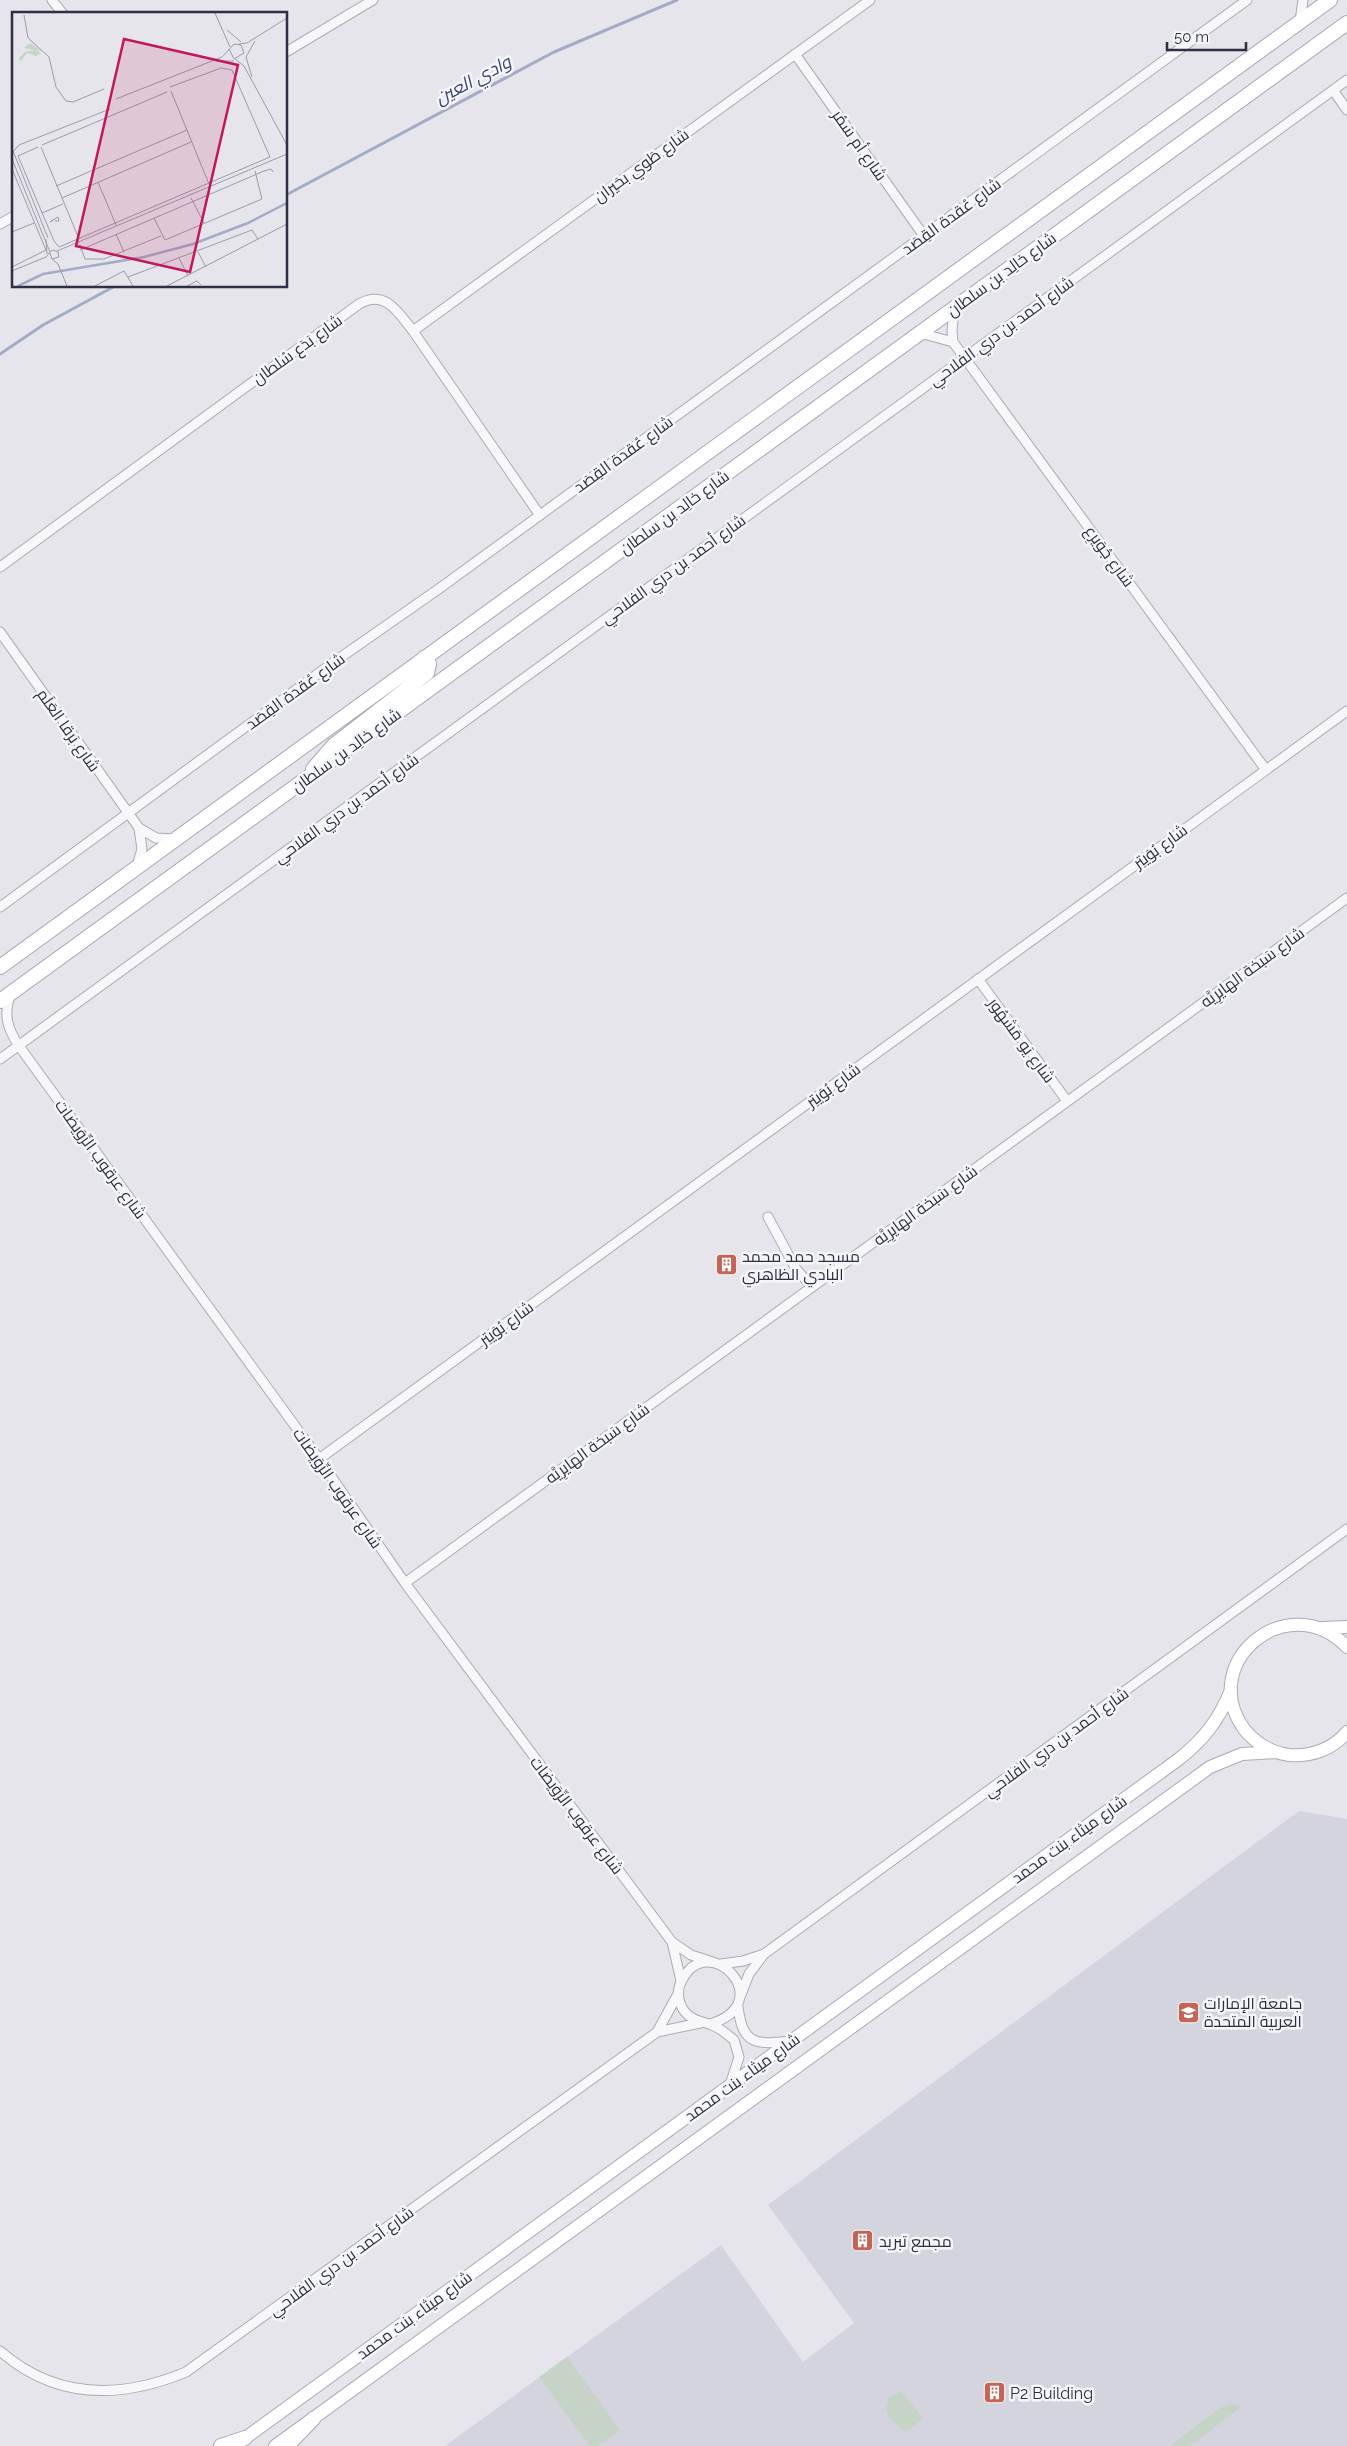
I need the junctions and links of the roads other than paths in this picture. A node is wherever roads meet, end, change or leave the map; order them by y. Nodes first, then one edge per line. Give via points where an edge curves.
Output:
1 (52, 0) edge
2 (373, 0) edge
3 (870, 0) edge
4 (1247, 0) edge
5 (1303, 0) edge
6 (1330, 0) edge
7 (61, 12) edge
8 (1300, 21) junction
9 (1347, 23) edge
10 (288, 51) edge
11 (795, 54) junction
12 (1347, 80) edge
13 (1333, 90) junction
14 (1347, 110) edge
15 (12, 217) edge
16 (0, 224) edge
17 (924, 236) junction
18 (954, 308) junction
19 (412, 330) junction
20 (920, 333) junction
21 (953, 342) junction
22 (965, 357) junction
23 (539, 514) junction
24 (0, 568) edge
25 (0, 632) edge
26 (424, 658) junction
27 (1347, 710) edge
28 (1266, 770) junction
29 (310, 776) junction
30 (129, 814) junction
31 (139, 828) junction
32 (176, 839) junction
33 (135, 869) junction
34 (1347, 898) edge
35 (0, 907) edge
36 (0, 967) edge
37 (978, 979) junction
38 (12, 993) junction
39 (0, 1002) edge
40 (4, 1028) edge
41 (19, 1046) junction
42 (0, 1059) edge
43 (1067, 1101) junction
44 (768, 1217) dead end
45 (812, 1287) junction
46 (319, 1459) junction
47 (1347, 1529) edge
48 (405, 1583) junction
49 (1347, 1626) edge
50 (1318, 1627) junction
51 (1347, 1647) edge
52 (1231, 1690) junction
53 (1347, 1732) edge
54 (1276, 1752) junction
55 (672, 1942) junction
56 (764, 1954) junction
57 (717, 1963) junction
58 (680, 1981) junction
59 (678, 1994) junction
60 (739, 2002) junction
61 (700, 2022) junction
62 (710, 2024) junction
63 (657, 2032) junction
64 (790, 2041) junction
65 (730, 2085) junction
66 (0, 2351) edge
67 (313, 2419) junction
68 (239, 2442) edge
69 (221, 2446) edge
70 (276, 2446) edge
71 (287, 2446) edge

1 - 7 street
2 - 10 street
3 - 11 street, شارع طَوي بحَيران
4 - 17 street, شارع عُقدة القِصَد
5 - 8 street
6 - 8 main road, شارع خالِد بن سلطان
8 - 26 main road, شارع خالِد بن سلطان
9 - 18 main road, شارع خالِد بن سلطان
11 - 17 street, شارع أم سَمُر
11 - 19 street, شارع طَوي بحَيران
12 - 13 street, شارع أحمد بن دري الفلاحي
13 - 14 street
13 - 22 street, شارع أحمد بن دري الفلاحي
15 - 16 street
17 - 23 street, شارع عُقدة القِصَد
18 - 20 main road, شارع خالِد بن سلطان
18 - 21 street
19 - 23 street, شارع بَدَع سُلطان
19 - 24 street, شارع بَدَع سُلطان via 392,304 375,299 359,304
20 - 21 street
20 - 29 main road, شارع خالِد بن سلطان
21 - 22 street, شارع جُوَيرِع
22 - 28 street, شارع جُوَيرِع
22 - 41 street, شارع أحمد بن دري الفلاحي
23 - 30 street, شارع عُقدة القِصَد
25 - 30 street, شارع بَرقا العَلَم
26 - 29 main road via 429,664 427,673 326,752
26 - 32 main road, شارع خالِد بن سلطان
27 - 28 street, شارع بُوَيتِر
28 - 37 street, شارع بُوَيتِر
29 - 38 main road, شارع خالِد بن سلطان
30 - 31 street, شارع بَرقا العَلَم
30 - 35 street, شارع عُقدة القِصَد
31 - 32 street, شارع بَرقا العَلَم via 156,838
31 - 33 street via 142,849
32 - 33 main road, شارع خالِد بن سلطان
33 - 36 main road, شارع خالِد بن سلطان
34 - 43 street, شارع سَبخة الهايرِيَّه
37 - 43 street, شارع يَو مَشهُور
37 - 46 street, شارع بُوَيتِر
38 - 39 main road, شارع خالِد بن سلطان
38 - 40 street, شارع عرقوب الرِّوَيضات
40 - 41 street, شارع عرقوب الرِّوَيضات
41 - 42 street, شارع أحمد بن دري الفلاحي
41 - 46 street, شارع عرقوب الرِّوَيضات
43 - 45 street, شارع سَبخة الهايرِيَّه
44 - 45 street via 796,1269
45 - 48 street, شارع سَبخة الهايرِيَّه
46 - 48 street, شارع عرقوب الرِّوَيضات
47 - 56 street, شارع أحمد بن دري الفلاحي
48 - 55 street, شارع عرقوب الرِّوَيضات
49 - 50 main road
50 - 51 main road
50 - 52 main road via 1287,1625 1258,1637 1238,1660
52 - 54 main road via 1240,1724 1256,1741
52 - 64 main road, شارع ميثاء بنت محمد via 1216,1722 1193,1748
53 - 54 main road, شارع ميثاء بنت محمد via 1318,1752 1296,1755
54 - 67 main road, شارع ميثاء بنت محمد via 1242,1754 1203,1772
55 - 57 street, شارع عرقوب الرِّوَيضات via 691,1955
55 - 58 street, شارع عرقوب الرِّوَيضات
56 - 57 street, شارع أحمد بن دري الفلاحي via 743,1961
56 - 60 street, شارع أحمد بن دري الفلاحي via 749,1974
57 - 58 street via 694,1966
57 - 60 street via 730,1970 736,1978
58 - 59 street
59 - 61 street via 685,2012
59 - 63 street, شارع أحمد بن دري الفلاحي
60 - 62 street via 723,2020
60 - 64 street via 741,2026 750,2039 766,2044
61 - 62 street
61 - 63 street, شارع أحمد بن دري الفلاحي
62 - 65 street via 734,2040 738,2048 737,2066
63 - 66 street, شارع أحمد بن دري الفلاحي via 186,2372 138,2388 87,2390 49,2382
64 - 65 main road, شارع ميثاء بنت محمد
65 - 68 main road, شارع ميثاء بنت محمد
67 - 70 main road, شارع ميثاء بنت محمد
67 - 71 main road
68 - 69 main road

